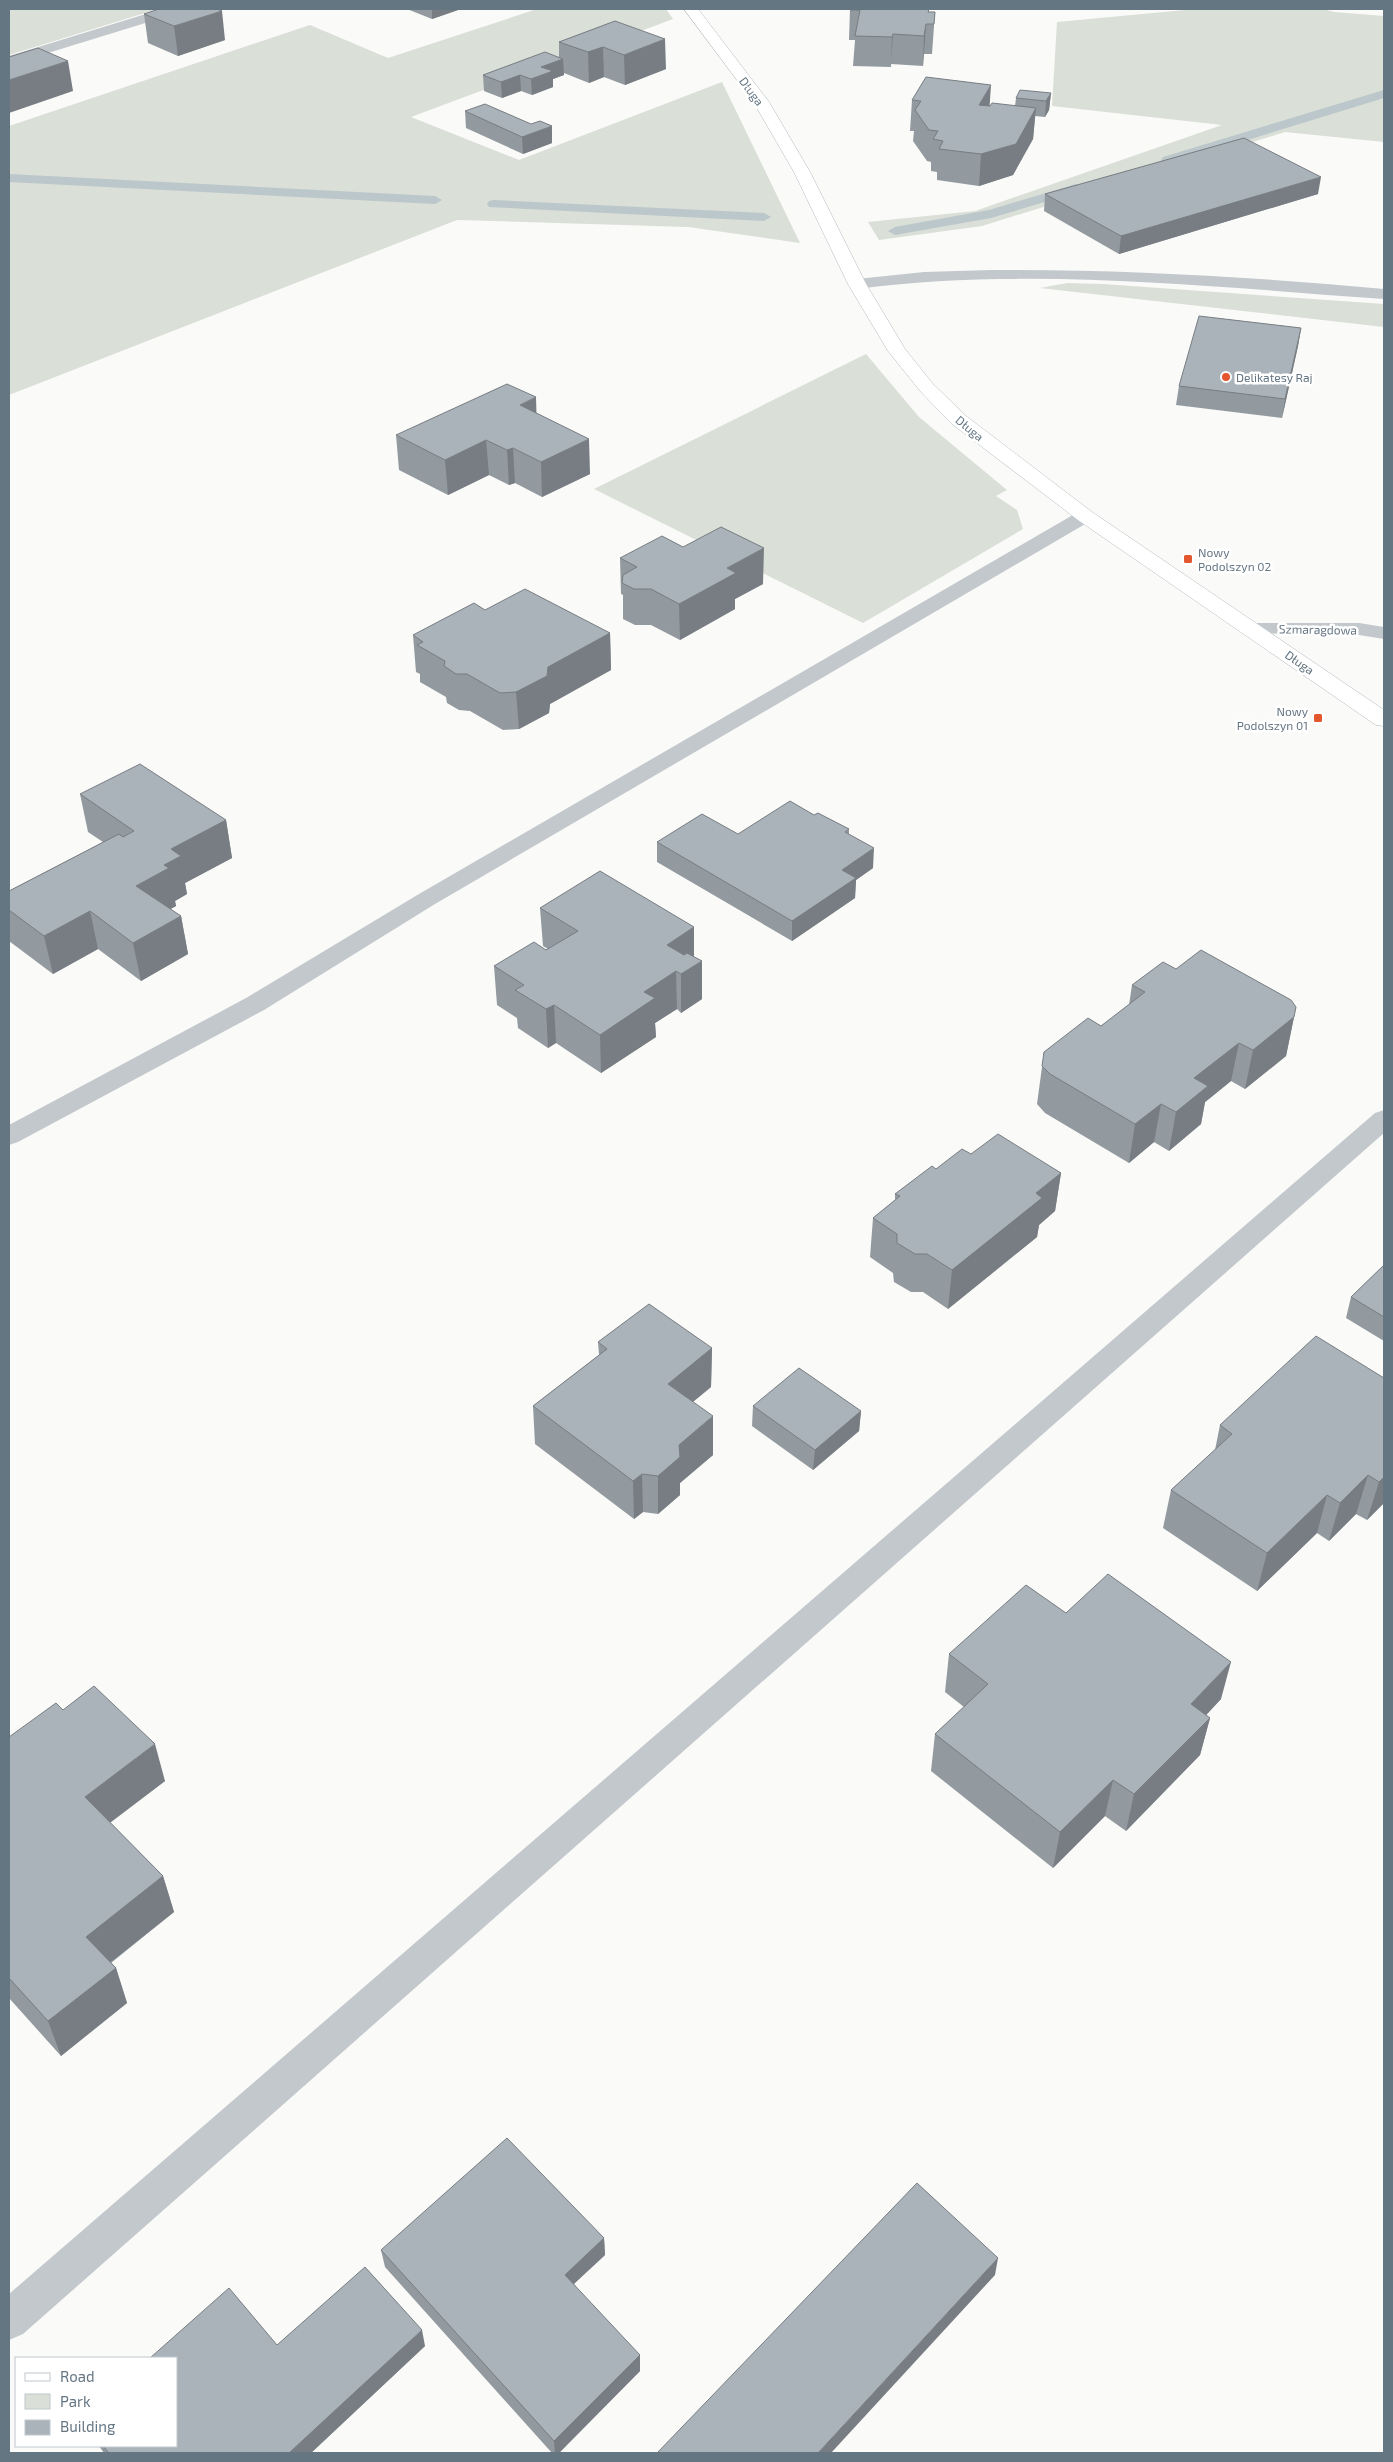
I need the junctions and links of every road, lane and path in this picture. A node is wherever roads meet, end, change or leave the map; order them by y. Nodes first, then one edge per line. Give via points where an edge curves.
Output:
1 (176, 9) edge
2 (691, 9) edge
3 (9, 61) edge
4 (857, 284) junction
5 (1384, 294) edge
6 (1084, 516) junction
7 (1252, 629) junction
8 (1384, 633) edge
9 (1384, 720) edge
10 (1384, 1119) edge
11 (9, 1136) edge
12 (9, 2320) edge

1 - 3 street
2 - 4 street, Długa via 761,102 802,172
4 - 5 street via 927,277 1083,275 1294,285
4 - 6 street, Długa via 897,351 927,388 959,420
6 - 7 street, Długa
6 - 11 street via 427,899 255,1004
7 - 8 street, Szmaragdowa via 1358,629
7 - 9 street, Długa
10 - 12 street

